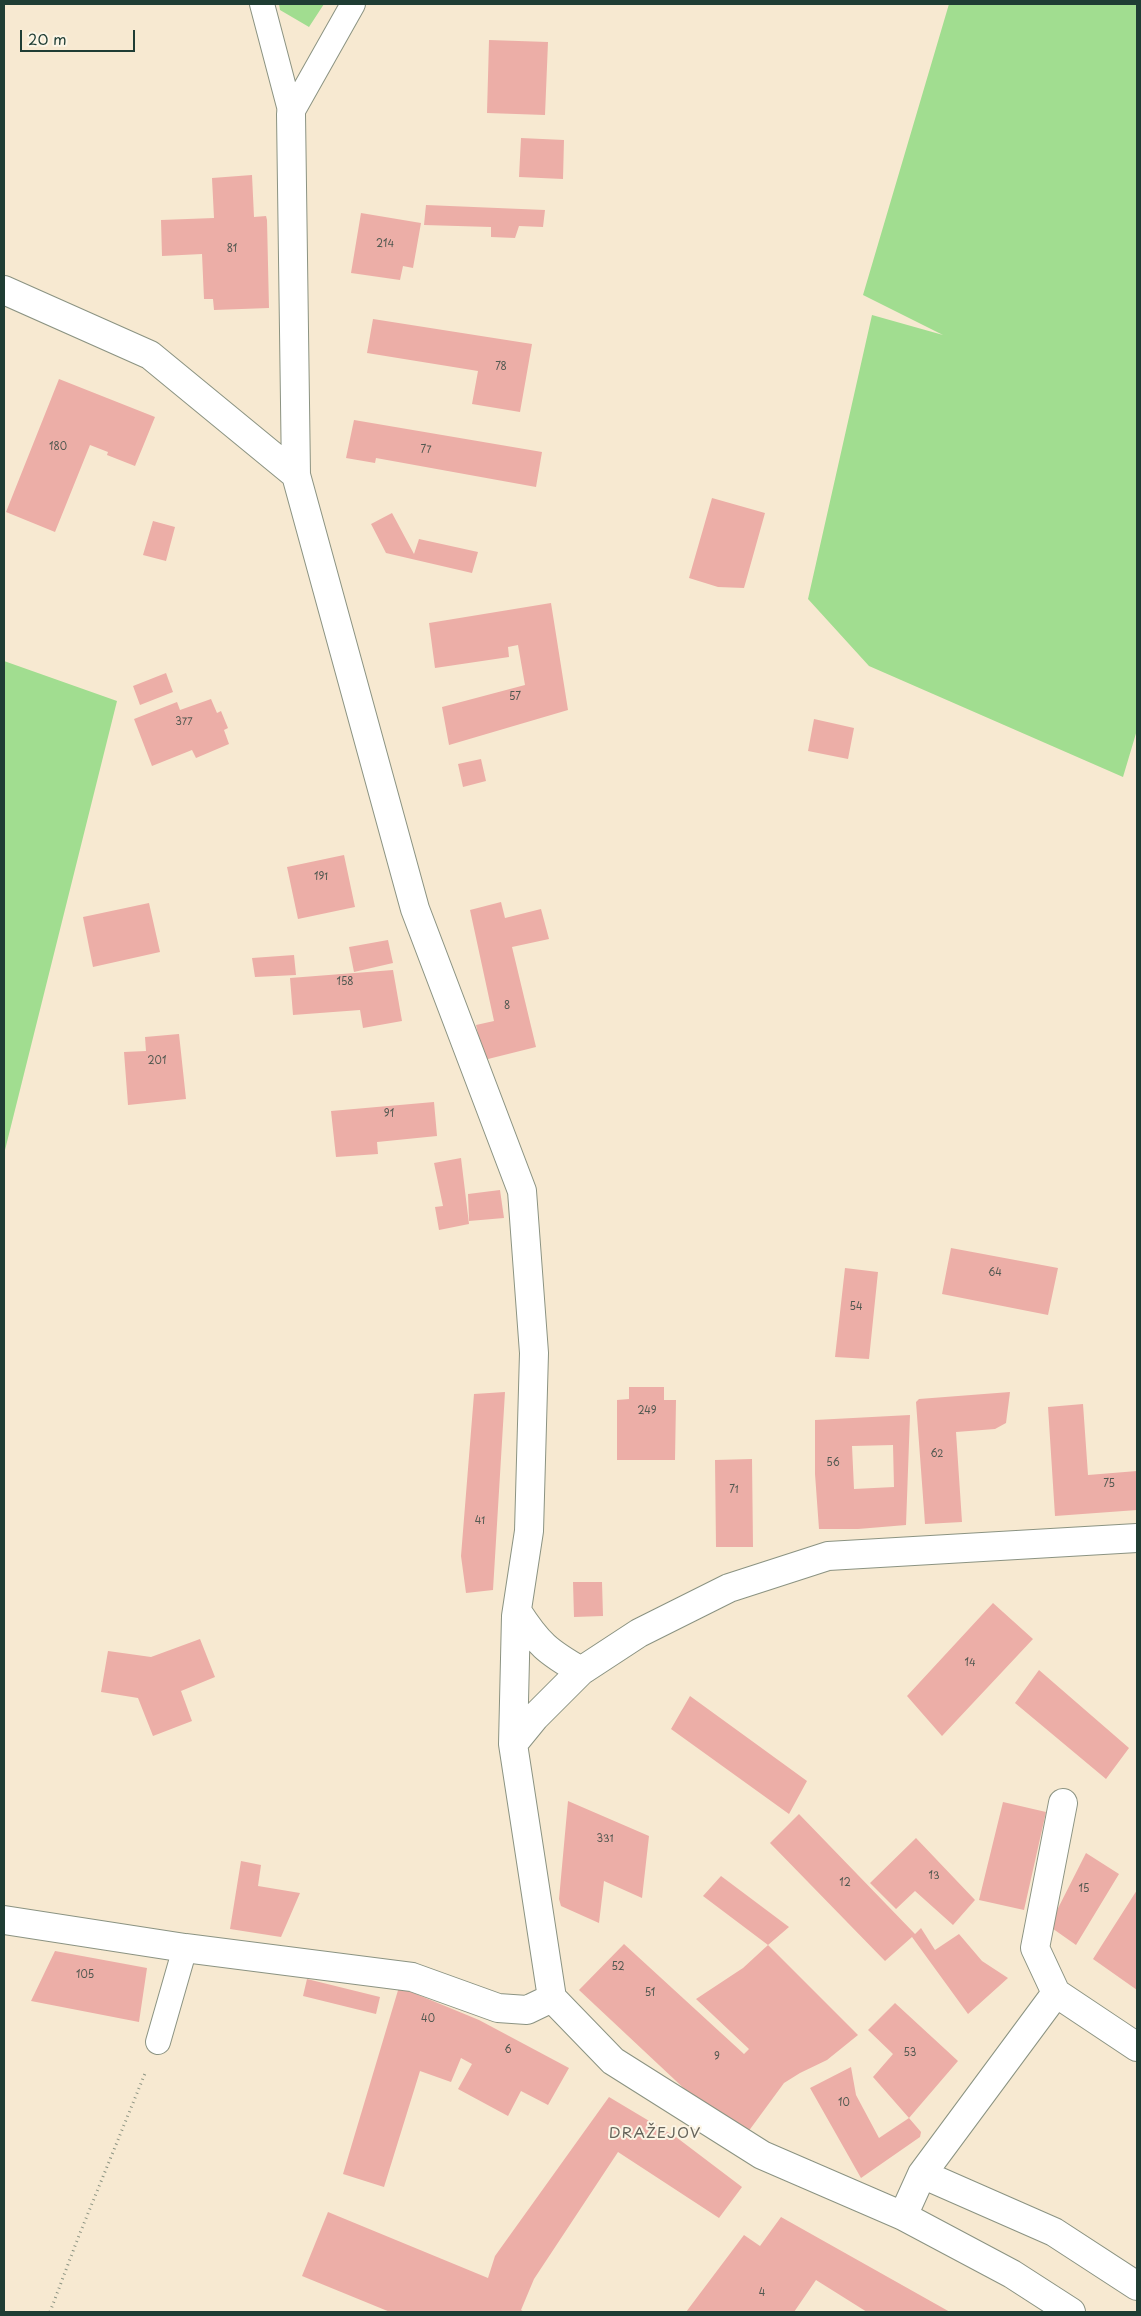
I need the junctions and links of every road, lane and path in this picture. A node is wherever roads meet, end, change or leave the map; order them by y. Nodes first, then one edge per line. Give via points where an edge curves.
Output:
1 (262, 4) edge
2 (353, 4) edge
3 (291, 114) junction
4 (4, 290) edge
5 (296, 475) junction
6 (1137, 1538) edge
7 (517, 1611) junction
8 (581, 1671) junction
9 (513, 1744) junction
10 (1063, 1803) dead end
11 (4, 1920) edge
12 (185, 1948) junction
13 (1056, 1992) junction
14 (552, 1998) junction
15 (158, 2042) joint
16 (1137, 2047) edge
17 (922, 2174) junction
18 (903, 2216) junction
19 (1137, 2286) edge
20 (50, 2312) edge
21 (1071, 2312) edge

1 - 3 lane
2 - 3 lane
3 - 5 street
4 - 5 street via 150,355
5 - 7 street via 415,909 522,1191 534,1353 529,1531
6 - 8 street via 828,1556 730,1588 639,1633
7 - 8 street via 534,1637
7 - 9 street
8 - 9 street
9 - 14 street
10 - 13 street via 1035,1948
11 - 12 street
12 - 14 street via 412,1977 498,2008 528,2010
12 - 15 lane
13 - 16 street
13 - 17 street
14 - 18 street via 613,2061 762,2155
15 - 20 path
17 - 18 street
17 - 19 street via 1054,2232
18 - 21 street via 1012,2274

